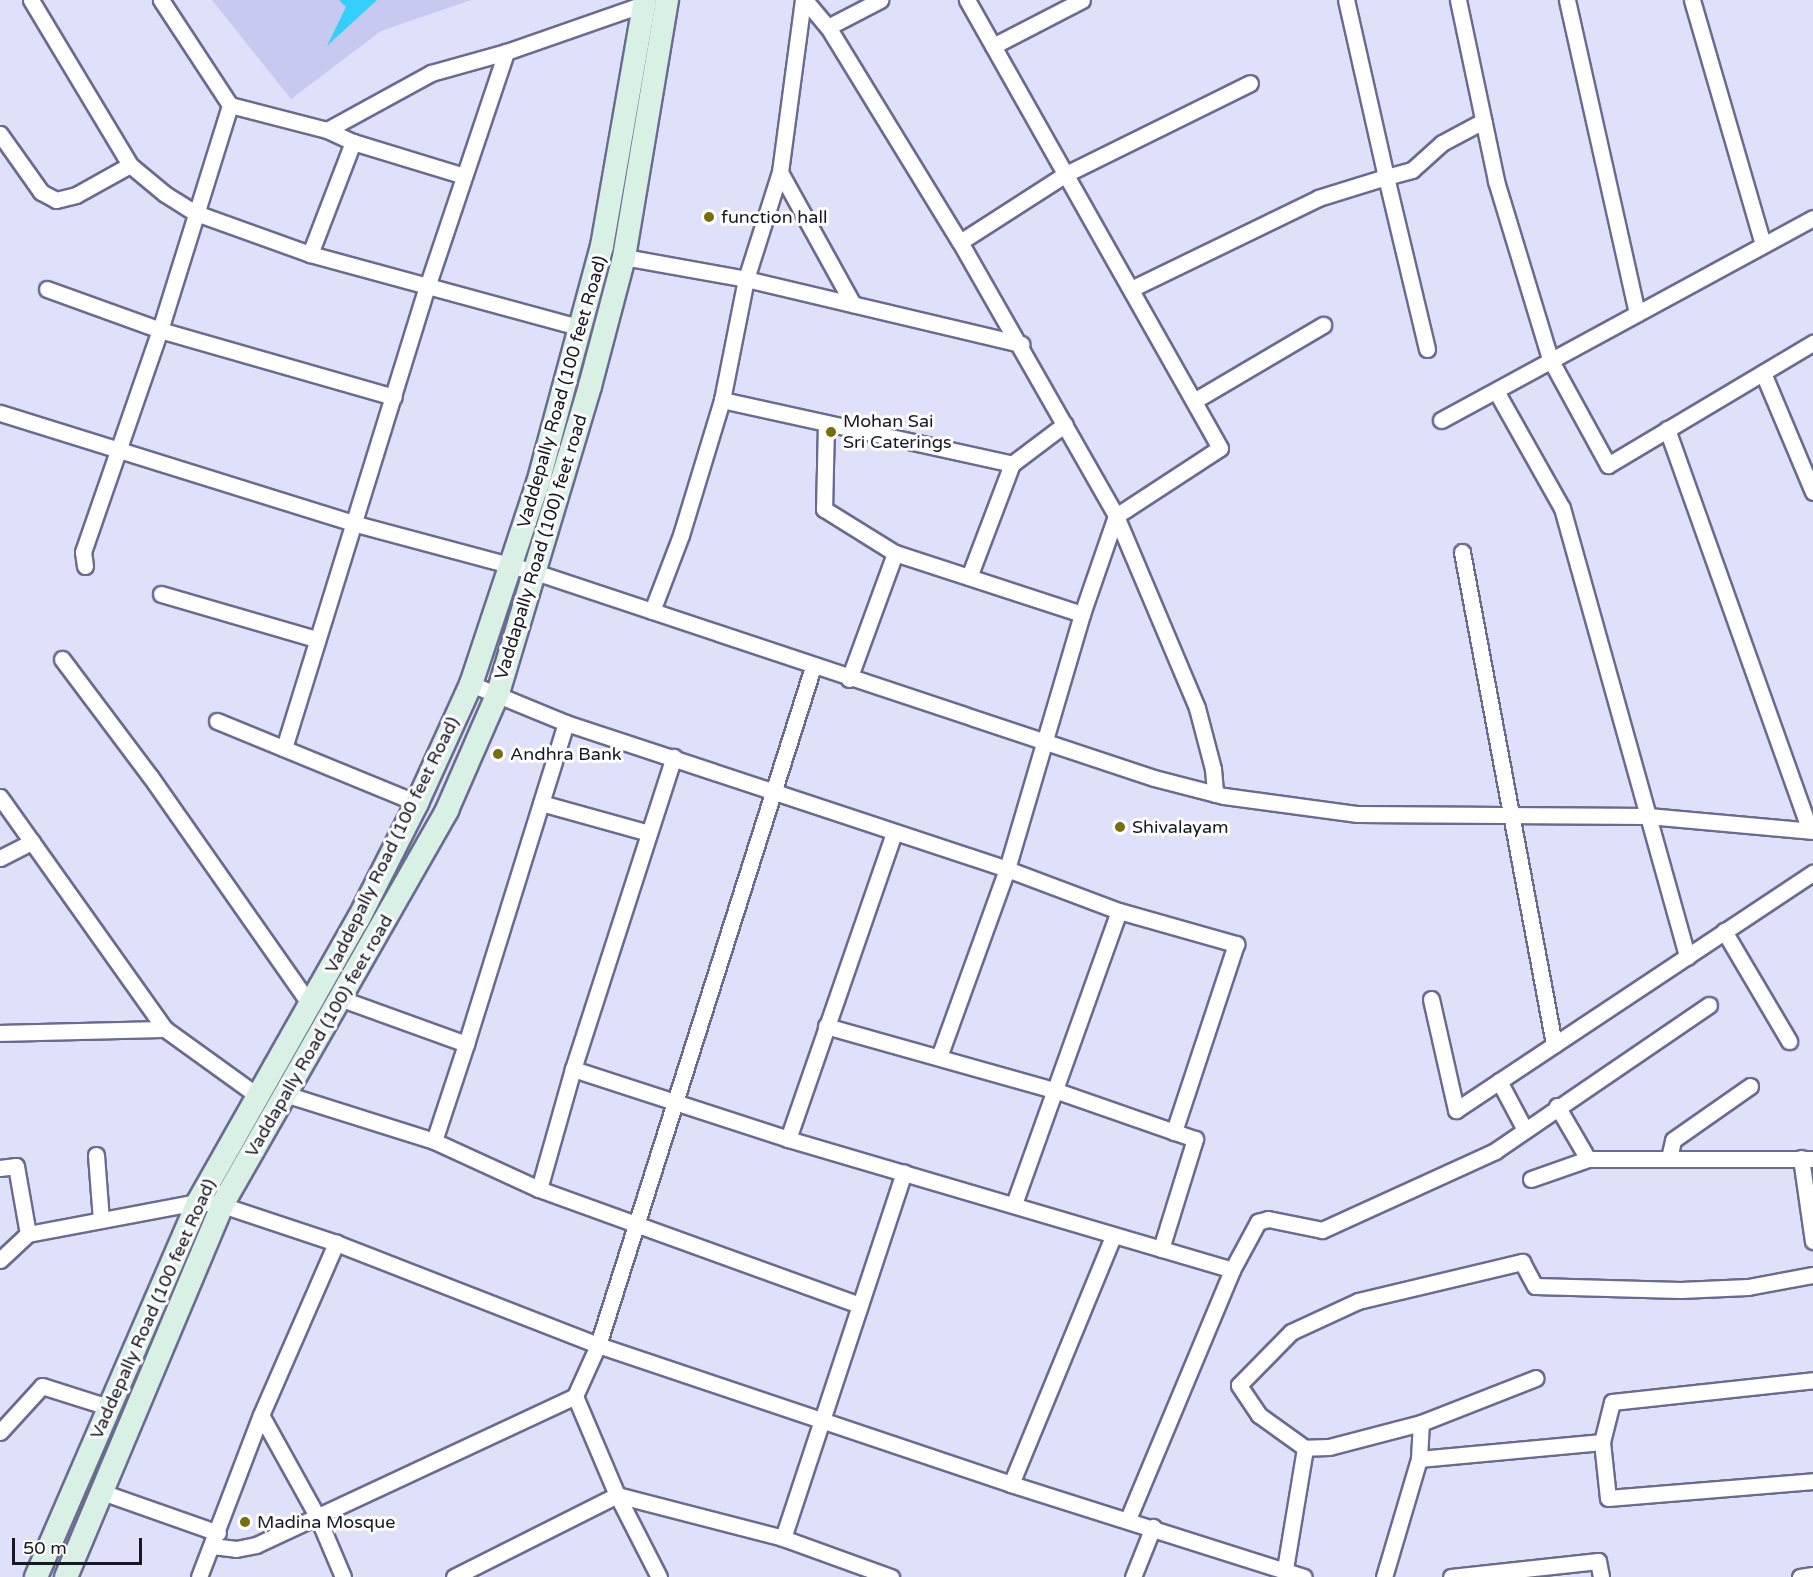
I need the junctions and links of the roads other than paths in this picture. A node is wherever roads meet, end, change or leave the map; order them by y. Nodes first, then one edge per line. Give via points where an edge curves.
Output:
1 (31, 0) edge
2 (160, 0) edge
3 (667, 0) edge
4 (804, 0) edge
5 (880, 0) edge
6 (967, 0) edge
7 (1082, 0) edge
8 (1346, 0) edge
9 (1458, 0) edge
10 (1567, 0) edge
11 (1692, 0) edge
12 (645, 2) edge
13 (828, 27) junction
14 (993, 46) junction
15 (506, 52) junction
16 (1250, 83) dead end
17 (230, 105) junction
18 (1483, 121) junction
19 (327, 130) junction
20 (0, 134) edge
21 (353, 142) junction
22 (130, 165) junction
23 (780, 172) junction
24 (1066, 174) junction
25 (464, 176) junction
26 (1386, 177) junction
27 (196, 213) junction
28 (1813, 218) edge
29 (960, 242) junction
30 (1763, 244) junction
31 (310, 254) junction
32 (624, 257) junction
33 (746, 279) junction
34 (427, 287) junction
35 (47, 289) dead end
36 (1131, 289) junction
37 (853, 304) junction
38 (1637, 314) junction
39 (1323, 325) dead end
40 (579, 327) junction
41 (160, 330) junction
42 (1813, 343) edge
43 (1021, 344) junction
44 (1427, 349) dead end
45 (1550, 359) junction
46 (1763, 373) junction
47 (1497, 391) junction
48 (394, 397) junction
49 (722, 400) junction
50 (1194, 401) junction
51 (0, 413) edge
52 (1441, 420) dead end
53 (826, 423) junction
54 (1065, 424) junction
55 (1667, 429) junction
56 (119, 453) junction
57 (1011, 464) junction
58 (1813, 492) edge
59 (1116, 516) junction
60 (356, 524) junction
61 (1462, 552) dead end
62 (895, 553) junction
63 (85, 566) dead end
64 (512, 566) junction
65 (535, 572) junction
66 (969, 577) junction
67 (161, 594) dead end
68 (652, 610) junction
69 (1082, 614) junction
70 (316, 639) junction
71 (62, 659) dead end
72 (813, 668) junction
73 (849, 679) junction
74 (471, 684) junction
75 (498, 693) junction
76 (218, 721) dead end
77 (566, 723) junction
78 (1046, 742) junction
79 (284, 748) junction
80 (674, 757) junction
81 (775, 793) junction
82 (1215, 794) junction
83 (0, 797) edge
84 (417, 803) junction
85 (541, 803) junction
86 (1648, 816) junction
87 (1513, 817) junction
88 (1812, 830) edge
89 (649, 833) junction
90 (894, 833) junction
91 (32, 842) junction
92 (0, 858) edge
93 (1006, 869) junction
94 (1813, 873) edge
95 (1119, 911) junction
96 (1724, 931) junction
97 (1687, 957) junction
98 (342, 999) junction
99 (1431, 999) dead end
100 (309, 1003) junction
101 (1709, 1005) dead end
102 (826, 1026) junction
103 (165, 1029) junction
104 (0, 1033) edge
105 (1789, 1041) dead end
106 (466, 1044) junction
107 (1554, 1044) junction
108 (939, 1057) junction
109 (573, 1069) junction
110 (1499, 1081) junction
111 (1750, 1086) dead end
112 (1057, 1091) junction
113 (285, 1095) junction
114 (258, 1096) junction
115 (672, 1101) junction
116 (1557, 1106) junction
117 (1524, 1130) junction
118 (1174, 1131) junction
119 (788, 1139) junction
120 (434, 1141) junction
121 (96, 1155) dead end
122 (1670, 1158) junction
123 (1588, 1159) junction
124 (1807, 1159) edge
125 (0, 1168) edge
126 (904, 1173) junction
127 (1531, 1179) dead end
128 (539, 1189) junction
129 (198, 1202) junction
130 (1014, 1204) junction
131 (222, 1205) junction
132 (101, 1220) junction
133 (636, 1223) junction
134 (28, 1234) junction
135 (1113, 1236) junction
136 (1813, 1241) edge
137 (336, 1243) junction
138 (1161, 1249) junction
139 (0, 1260) edge
140 (1232, 1270) junction
141 (1813, 1275) edge
142 (860, 1305) junction
143 (598, 1345) junction
144 (1536, 1378) dead end
145 (1813, 1380) edge
146 (574, 1396) junction
147 (108, 1407) junction
148 (261, 1415) junction
149 (823, 1419) junction
150 (1421, 1423) junction
151 (0, 1432) edge
152 (1602, 1442) junction
153 (1305, 1448) junction
154 (1419, 1459) junction
155 (1813, 1481) edge
156 (1011, 1484) junction
157 (99, 1491) junction
158 (617, 1495) junction
159 (318, 1518) junction
160 (1128, 1519) junction
161 (1153, 1527) junction
162 (783, 1538) junction
163 (215, 1539) junction
164 (1281, 1571) edge
165 (1813, 1575) edge
166 (36, 1577) edge
167 (66, 1577) edge
168 (200, 1577) edge
169 (343, 1577) edge
170 (454, 1577) edge
171 (659, 1577) edge
172 (891, 1577) edge
173 (1133, 1577) edge
174 (1304, 1577) edge
175 (1384, 1577) edge
176 (1451, 1577) edge
177 (1601, 1577) edge
178 (1800, 1577) edge

1 - 22 street
2 - 17 street
3 - 32 main road, Vaddapally Road (100) feet road
4 - 13 street
4 - 23 street
5 - 13 street
6 - 14 street
7 - 14 street
8 - 26 street
9 - 18 street
10 - 38 street
11 - 30 street
12 - 15 street
12 - 40 main road, Vaddepally Road (100 feet Road) via 618,172
13 - 29 street
14 - 24 street
15 - 19 street via 431,73
15 - 25 street
16 - 24 street
17 - 19 street
17 - 27 street
18 - 26 street via 1442,142 1412,170
18 - 45 street via 1496,181
19 - 21 street
20 - 22 street via 41,192 56,200 76,195
21 - 25 street
21 - 31 street
22 - 27 street
23 - 33 street
23 - 37 street
24 - 29 street
24 - 36 street
25 - 34 street
26 - 36 street via 1318,198
26 - 44 street
27 - 31 street
27 - 41 street
28 - 30 street
29 - 43 street
30 - 38 street
31 - 34 street
32 - 33 street
32 - 65 main road, Vaddapally Road (100) feet road
33 - 37 street
33 - 49 street
34 - 40 street
34 - 48 street
35 - 41 street
36 - 50 street
37 - 43 street
38 - 45 street
39 - 50 street
40 - 64 main road, Vaddepally Road (100 feet Road)
41 - 48 street
41 - 56 street
42 - 46 street
43 - 54 street
45 - 47 street
45 - 55 street via 1608,465
46 - 55 street
46 - 58 street
47 - 52 street
47 - 86 street via 1562,508
48 - 60 street
49 - 53 street
49 - 68 street via 681,535
50 - 59 street via 1220,448
51 - 56 street
53 - 57 street
53 - 62 street via 824,509
54 - 57 street
54 - 59 street
55 - 88 street
56 - 60 street
56 - 63 street via 83,552
57 - 66 street
59 - 69 street
59 - 82 street via 1197,708 1213,769
60 - 64 street
60 - 70 street
61 - 87 street
62 - 66 street
62 - 73 street
64 - 65 street
64 - 74 main road, Vaddepally Road (100 feet Road)
65 - 68 street
65 - 75 main road, Vaddapally Road (100) feet road
66 - 69 street
67 - 70 street
68 - 72 street
69 - 78 street
70 - 79 street
71 - 100 street via 150,776
72 - 73 street
72 - 81 street
73 - 78 street
74 - 75 street
74 - 84 main road, Vaddepally Road (100 feet Road)
75 - 77 street
75 - 98 main road, Vaddapally Road (100) feet road via 447,810
76 - 79 street
77 - 80 street
77 - 85 street
78 - 82 street
78 - 93 street
79 - 84 street
80 - 81 street
80 - 89 street
81 - 90 street
81 - 115 street
82 - 87 street via 1358,814
83 - 91 street
84 - 100 main road, Vaddepally Road (100 feet Road) via 332,969
85 - 89 street
85 - 106 street
86 - 87 street
86 - 88 street
86 - 97 street
87 - 107 street
89 - 109 street
90 - 93 street
90 - 102 street
91 - 92 street
91 - 103 street
93 - 95 street
93 - 108 street
94 - 96 street
95 - 112 street
95 - 118 street via 1236,944
96 - 97 street
96 - 105 street
97 - 107 street
98 - 106 street
98 - 113 main road, Vaddapally Road (100) feet road
99 - 110 street via 1456,1110
100 - 114 main road, Vaddepally Road (100 feet Road)
101 - 116 street
102 - 108 street
102 - 119 street
103 - 104 street
103 - 114 street
106 - 120 street
107 - 110 street
108 - 112 street
109 - 115 street
109 - 128 street
110 - 117 street
111 - 122 street via 1673,1140
112 - 118 street
112 - 130 street
113 - 120 street
113 - 131 main road, Vaddapally Road (100) feet road
114 - 129 main road, Vaddepally Road (100 feet Road)
115 - 119 street
115 - 133 street
116 - 117 street
116 - 123 street
117 - 140 street via 1495,1150 1322,1230 1263,1220 1254,1227
118 - 138 street via 1195,1139
119 - 126 street
120 - 128 street
121 - 132 street
122 - 123 street
122 - 124 street
123 - 127 street
124 - 136 street
125 - 134 street via 16,1166
126 - 130 street
126 - 142 street
128 - 133 street
129 - 131 street
129 - 132 street
129 - 147 main road, Vaddepally Road (100 feet Road)
130 - 135 street
131 - 137 street
131 - 157 main road, Vaddapally Road (100) feet road
132 - 134 street
133 - 142 street
133 - 143 street
134 - 139 street
135 - 138 street
135 - 156 street
137 - 143 street
137 - 148 street
138 - 140 street
140 - 160 street
141 - 153 street via 1748,1287 1680,1290 1535,1286 1522,1262 1358,1300 1291,1332 1239,1386 1259,1415
142 - 149 street
143 - 146 street
143 - 149 street
144 - 150 street
145 - 152 street via 1612,1402
146 - 158 street
146 - 159 street
147 - 151 street via 42,1386
147 - 166 main road, Vaddepally Road (100 feet Road)
148 - 159 street
148 - 163 street
149 - 156 street
149 - 162 street
150 - 153 street via 1329,1447
150 - 154 street
152 - 154 street
152 - 155 street via 1608,1498
153 - 164 street
154 - 175 street
156 - 160 street
157 - 163 street
157 - 167 main road, Vaddapally Road (100) feet road
158 - 162 street
158 - 170 street
158 - 171 street
159 - 163 street via 248,1548
159 - 169 street
160 - 161 street
161 - 164 street
161 - 173 street
162 - 172 street
163 - 168 street
164 - 174 street
165 - 178 street
176 - 177 street via 1598,1561

